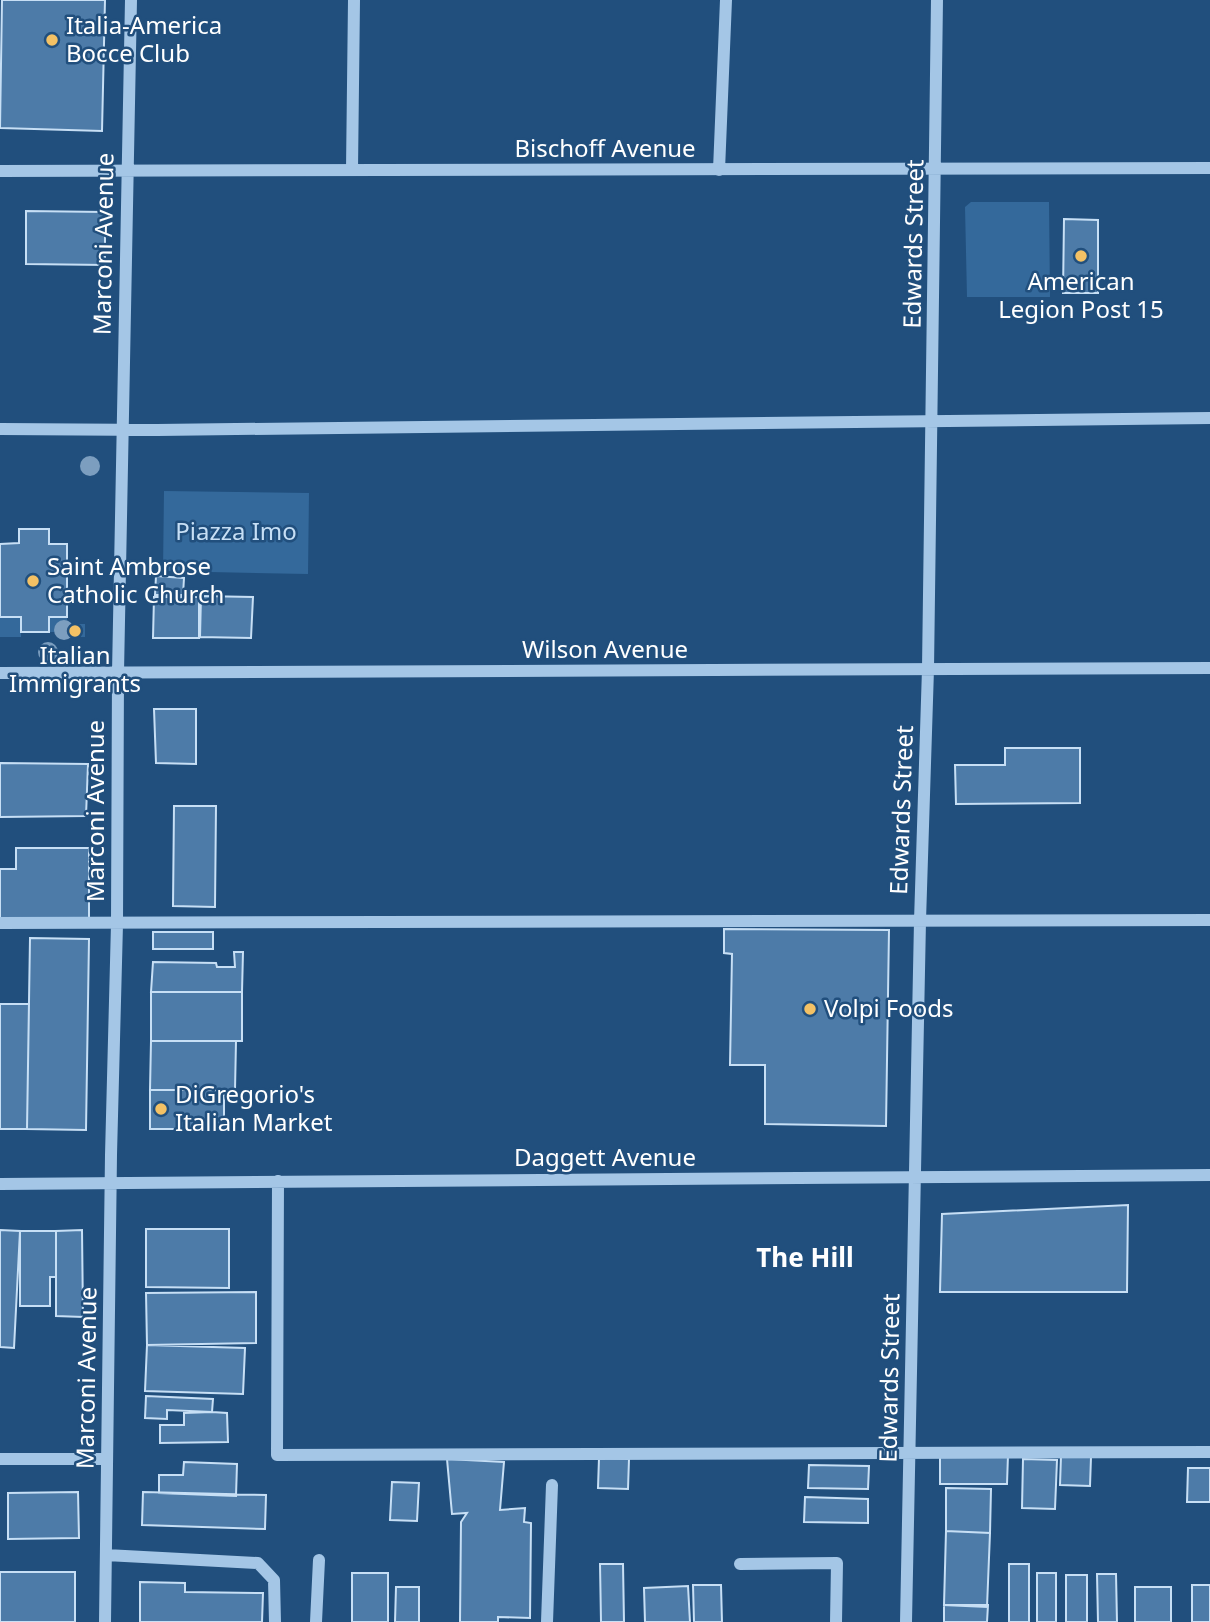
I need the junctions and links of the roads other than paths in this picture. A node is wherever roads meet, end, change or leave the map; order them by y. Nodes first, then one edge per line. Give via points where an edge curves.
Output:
1 (131, 0) edge
2 (354, 0) edge
3 (726, 0) edge
4 (937, 0) edge
5 (1210, 168) edge
6 (936, 169) junction
7 (352, 170) junction
8 (719, 170) junction
9 (0, 171) edge
10 (127, 171) junction
11 (1210, 418) edge
12 (932, 421) junction
13 (0, 429) edge
14 (122, 430) junction
15 (1210, 668) edge
16 (928, 669) junction
17 (0, 673) edge
18 (118, 673) junction
19 (1210, 920) edge
20 (920, 921) junction
21 (0, 923) edge
22 (117, 924) junction
23 (1210, 1175) edge
24 (915, 1177) junction
25 (278, 1181) junction
26 (111, 1183) junction
27 (0, 1184) edge
28 (910, 1452) junction
29 (1210, 1452) edge
30 (0, 1459) edge
31 (107, 1459) junction
32 (552, 1485) dead end
33 (106, 1555) junction
34 (319, 1560) dead end
35 (740, 1564) dead end
36 (105, 1622) edge
37 (275, 1622) edge
38 (316, 1622) edge
39 (547, 1622) edge
40 (836, 1622) edge
41 (906, 1622) edge

1 - 10 street, Marconi Avenue
2 - 7 street
3 - 8 street
4 - 6 street, Edwards Street
5 - 6 street, Bischoff Avenue
6 - 8 street, Bischoff Avenue
6 - 12 street, Edwards Street
7 - 8 street, Bischoff Avenue
7 - 10 street, Bischoff Avenue
9 - 10 street, Bischoff Avenue
10 - 14 street, Marconi Avenue
11 - 12 street
12 - 14 street
12 - 16 street, Edwards Street
13 - 14 street
14 - 18 street, Marconi Avenue
15 - 16 street, Wilson Avenue
16 - 18 street, Wilson Avenue
16 - 20 street, Edwards Street
17 - 18 street, Wilson Avenue
18 - 22 street, Marconi Avenue
19 - 20 street
20 - 22 street
20 - 24 street, Edwards Street
21 - 22 street
22 - 26 street, Marconi Avenue
23 - 24 street, Daggett Avenue
24 - 25 street, Daggett Avenue
24 - 28 street, Edwards Street
25 - 26 street, Daggett Avenue
25 - 28 street via 277,1455
26 - 27 street, Daggett Avenue
26 - 31 street, Marconi Avenue
28 - 29 street
28 - 41 street, Edwards Street
30 - 31 street
31 - 33 street, Marconi Avenue
32 - 39 street
33 - 36 street, Marconi Avenue
33 - 37 street via 258,1563 274,1580
34 - 38 street
35 - 40 street via 837,1563

